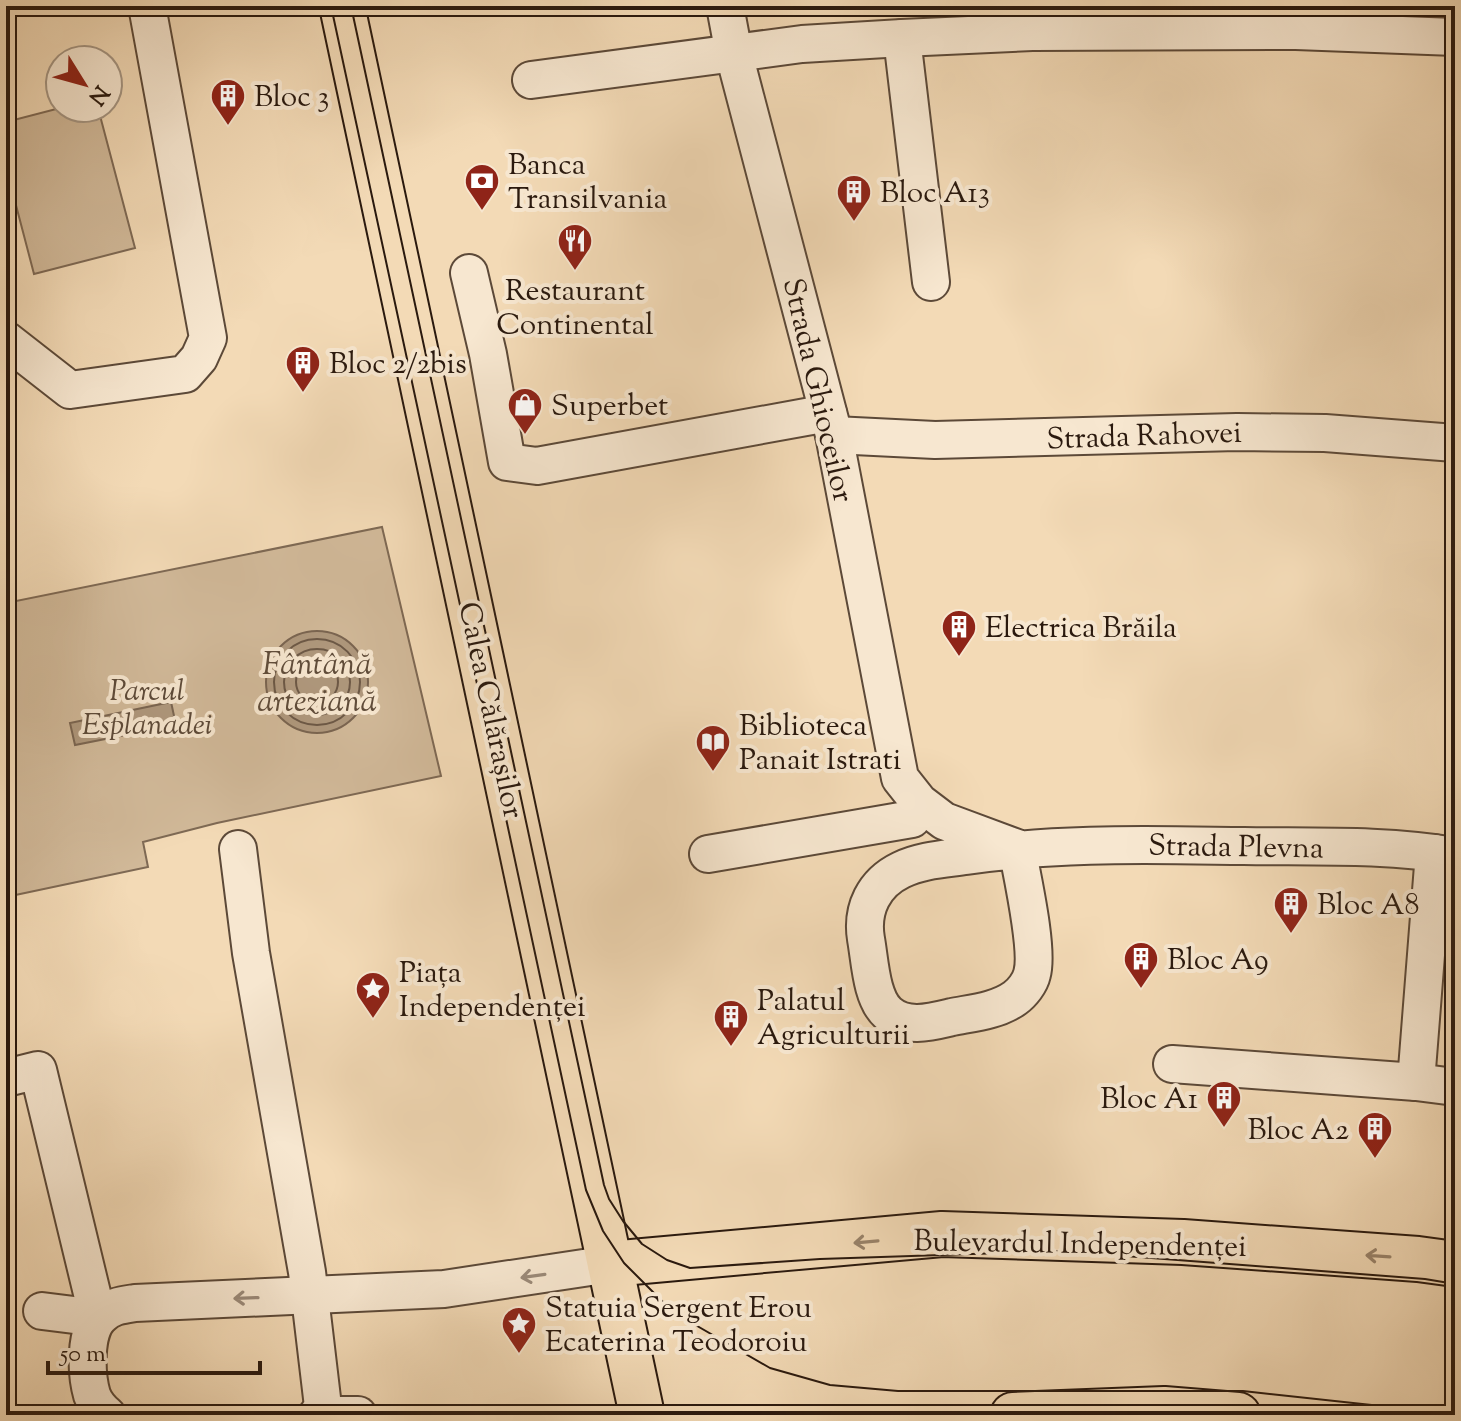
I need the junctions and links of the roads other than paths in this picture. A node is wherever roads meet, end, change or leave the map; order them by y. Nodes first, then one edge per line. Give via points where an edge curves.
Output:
1 (147, 6) edge
2 (342, 6) edge
3 (725, 6) edge
4 (1455, 37) edge
5 (902, 38) junction
6 (734, 54) junction
7 (531, 80) dead end
8 (469, 273) dead end
9 (931, 282) dead end
10 (6, 340) edge
11 (831, 424) junction
12 (1455, 443) edge
13 (900, 778) junction
14 (912, 819) junction
15 (1017, 848) junction
16 (238, 849) dead end
17 (708, 854) dead end
18 (1444, 854) edge
19 (926, 862) junction
20 (1172, 1064) dead end
21 (6, 1078) edge
22 (1416, 1082) junction
23 (1455, 1087) edge
24 (610, 1264) junction
25 (1455, 1264) edge
26 (309, 1296) junction
27 (42, 1311) dead end
28 (98, 1318) junction
29 (107, 1415) edge
30 (317, 1415) edge
31 (324, 1415) edge
32 (358, 1415) edge
33 (642, 1415) edge
34 (1013, 1415) edge
35 (1238, 1415) edge

1 - 10 street via 208,338 185,374 70,390
2 - 24 main road, Calea Călărașilor
3 - 6 street, Strada Ghioceilor
4 - 5 street via 1280,31
5 - 6 street
5 - 9 street
6 - 7 street
6 - 11 street, Strada Ghioceilor
8 - 11 street, Strada Rahovei via 507,462 537,466
11 - 12 street, Strada Rahovei via 935,440 1237,432
11 - 13 street, Strada Ghioceilor
13 - 14 street, Strada Ghioceilor
13 - 15 street via 944,821
14 - 17 street
14 - 19 street, Strada Ghioceilor
15 - 18 street, Strada Plevna via 1100,844
15 - 19 street, Strada Plevna
15 - 19 street, Strada Plevna via 1034,956 1025,987 998,1008 905,1022 879,1003 865,934 866,912 885,879
16 - 26 street
18 - 22 street
20 - 22 street
21 - 28 street via 38,1070
22 - 23 street
25 -> 24 main road, Bulevardul Independenței via 1183,1242 942,1234
24 -> 26 street via 444,1289
24 - 33 main road, Calea Călărașilor
26 -> 28 street via 135,1303 112,1307
26 - 31 street
27 - 28 street
28 - 29 street via 90,1333 90,1379 97,1406
30 - 31 street
31 - 32 street
34 - 35 main road via 1164,1409

